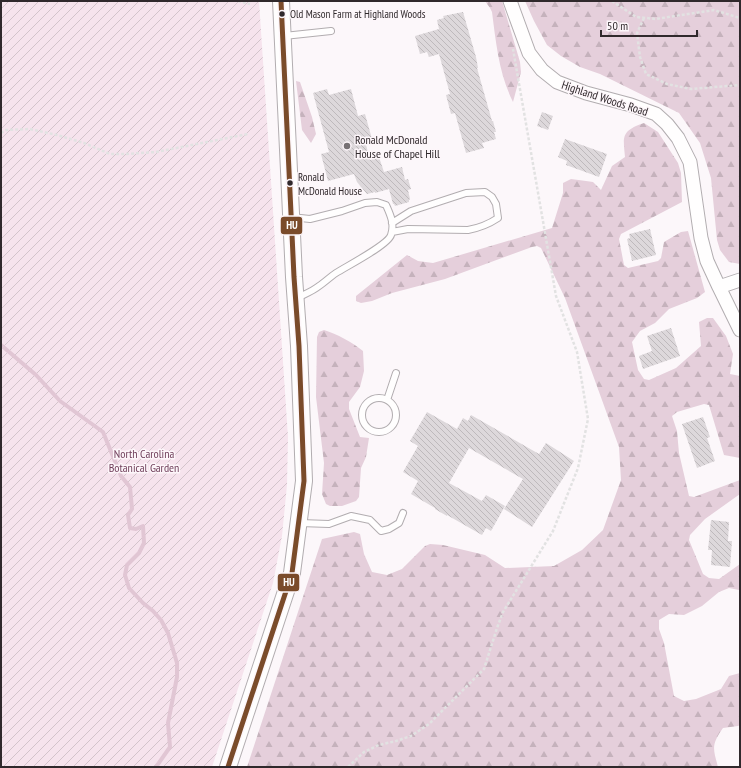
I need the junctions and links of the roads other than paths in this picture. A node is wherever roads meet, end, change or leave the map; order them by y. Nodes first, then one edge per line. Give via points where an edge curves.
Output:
1 (281, 1) edge
2 (510, 1) edge
3 (331, 31) dead end
4 (283, 36) junction
5 (291, 218) junction
6 (392, 223) junction
7 (392, 232) junction
8 (740, 280) edge
9 (718, 287) junction
10 (296, 299) junction
11 (740, 330) edge
12 (396, 373) dead end
13 (387, 400) junction
14 (403, 513) dead end
15 (298, 523) junction
16 (228, 767) edge

1 - 4 street
2 - 9 street, Highland Woods Road via 529,53 542,70 557,82 656,114 678,138 690,162 701,238
3 - 4 lane
4 - 5 street
5 - 6 lane via 310,219 377,202 386,205
5 - 10 street
6 - 7 lane
6 - 7 lane via 411,211 466,193 484,192 492,197 496,204 498,218 468,230 408,229
7 - 10 lane via 391,236 372,252
8 - 9 street
9 - 11 street, Highland Woods Road
10 - 15 street via 304,481
12 - 13 lane
13 - 13 lane via 371,400 364,408 364,424 372,431 384,432 394,425 397,414 392,403
14 - 15 lane via 399,524 381,531 370,520 351,516 329,524
15 - 16 street via 292,573

